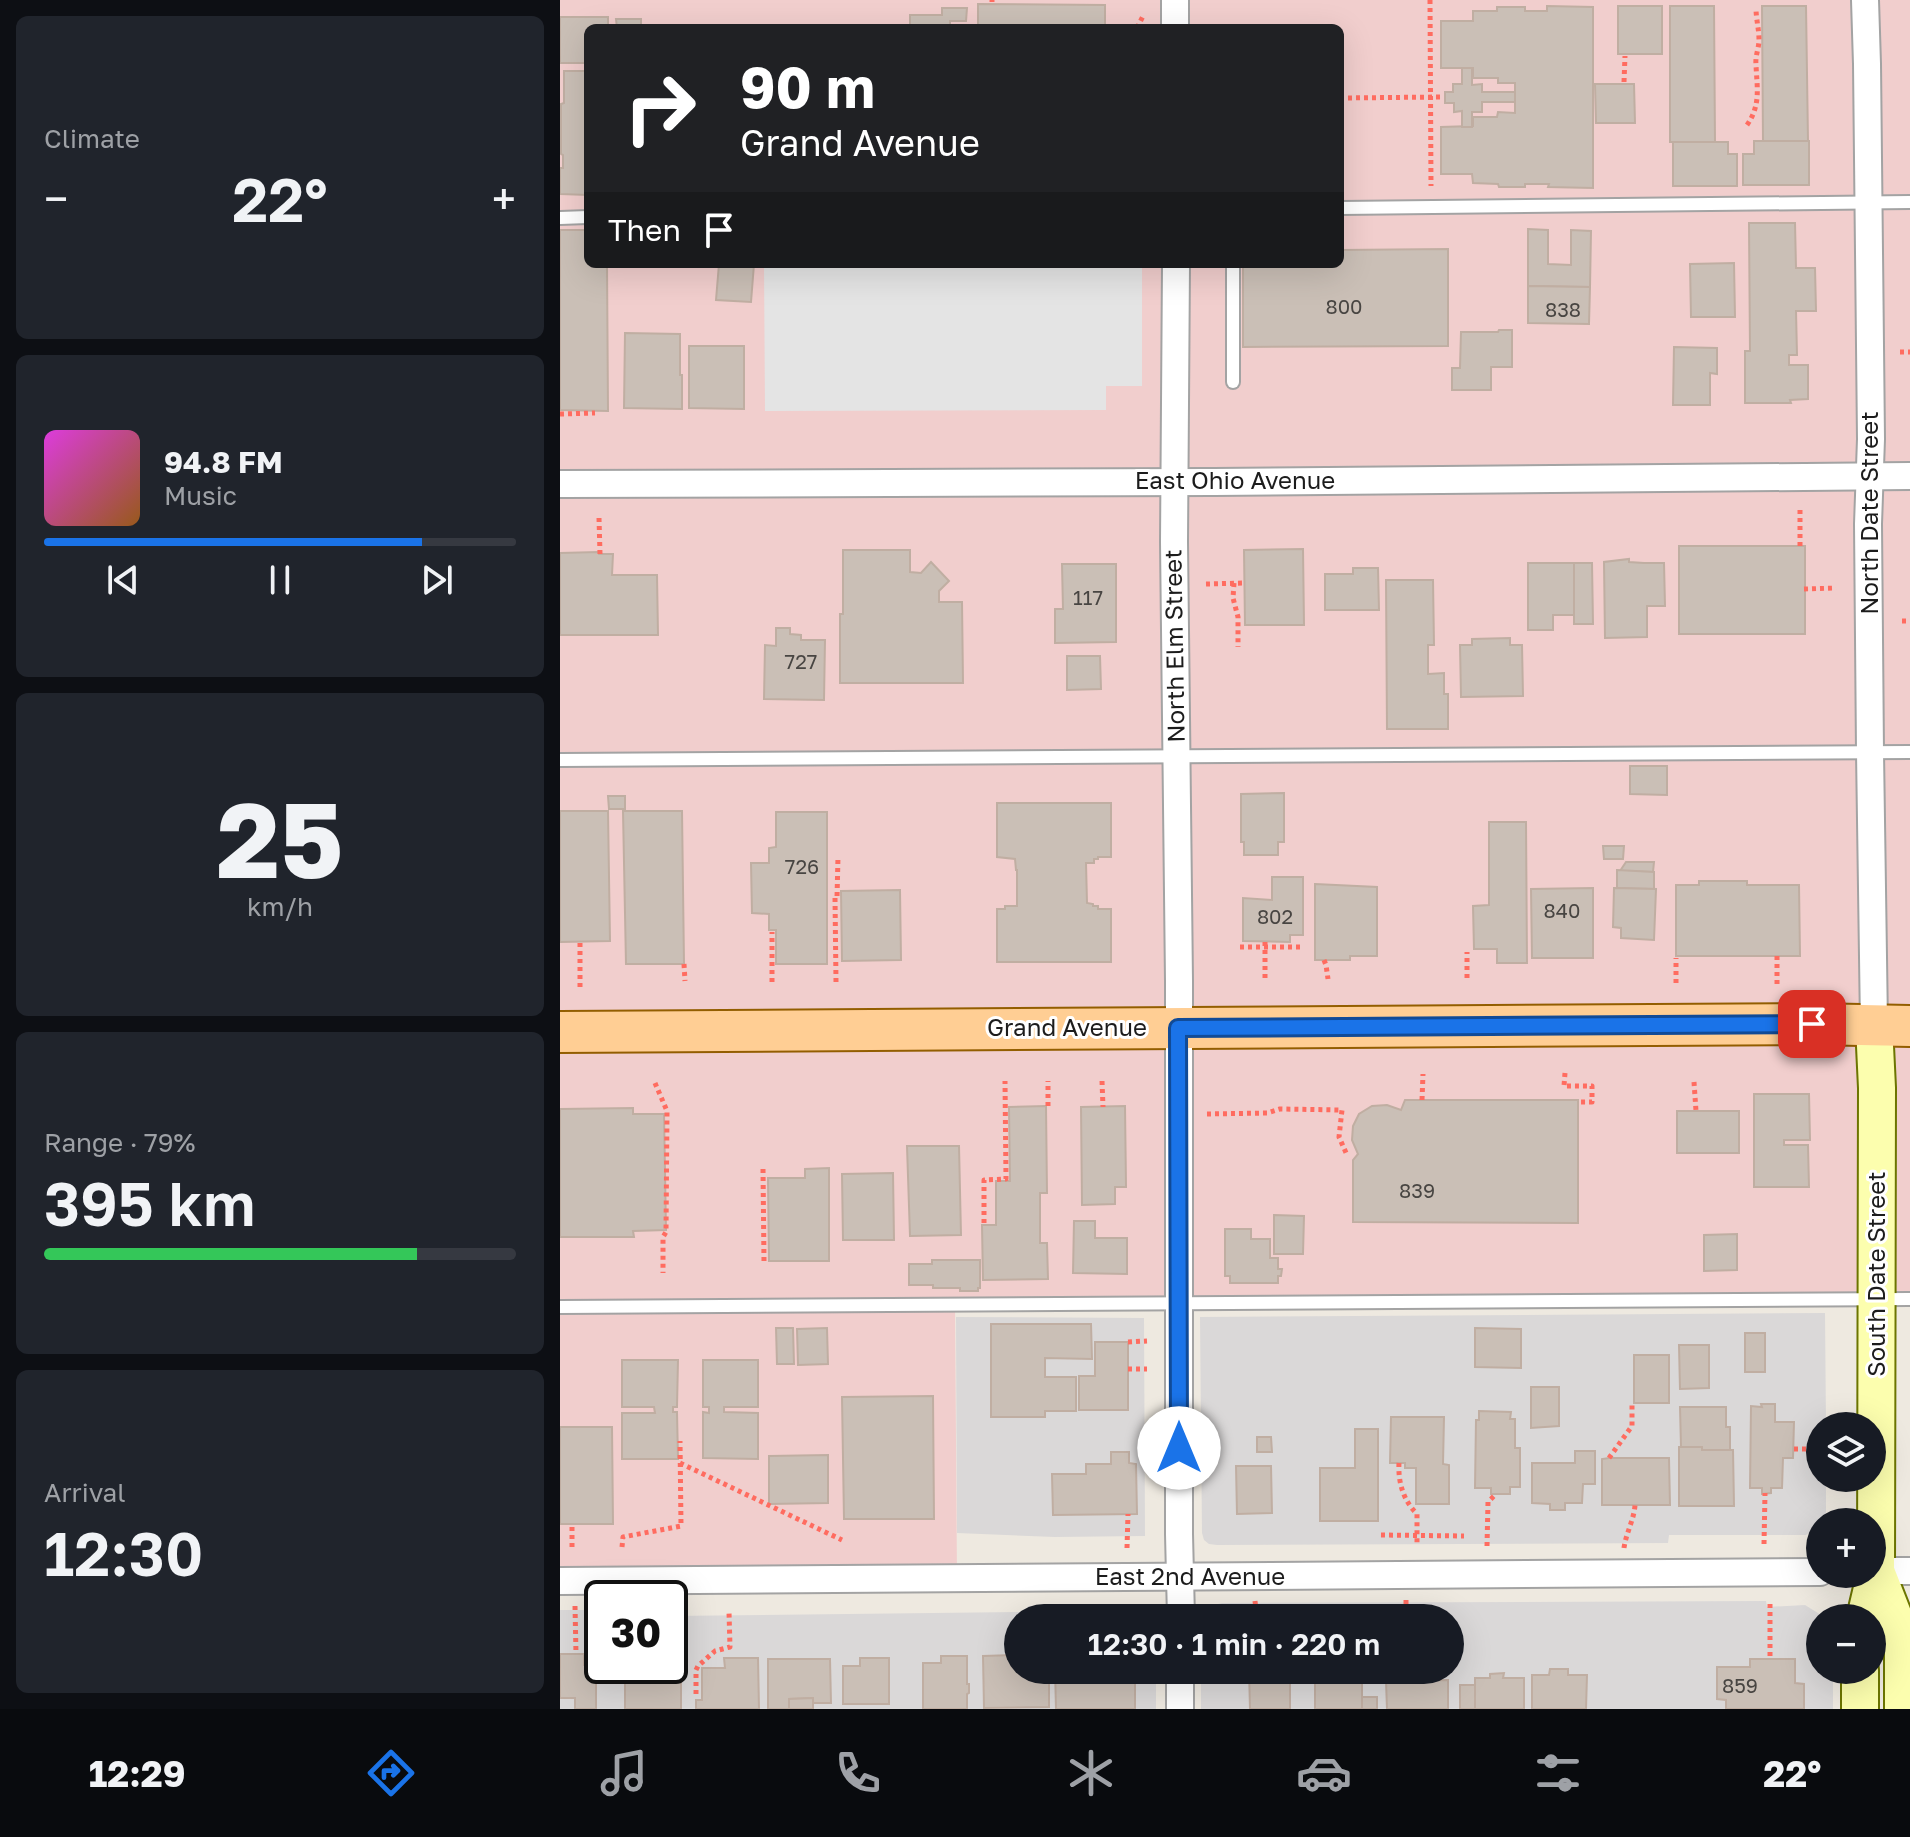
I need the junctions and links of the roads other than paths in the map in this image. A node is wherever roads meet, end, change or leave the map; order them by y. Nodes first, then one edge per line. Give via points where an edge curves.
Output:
1 (1175, 0) edge
2 (1865, 0) edge
3 (1175, 24) edge
4 (1868, 202) junction
5 (1910, 202) edge
6 (1344, 208) edge
7 (584, 217) edge
8 (560, 218) edge
9 (1176, 268) edge
10 (1233, 268) edge
11 (1233, 382) dead end
12 (1910, 476) edge
13 (1870, 478) junction
14 (1175, 482) junction
15 (560, 484) edge
16 (1870, 752) junction
17 (1910, 752) edge
18 (1176, 756) junction
19 (560, 760) edge
20 (1892, 1026) edge
21 (1178, 1028) junction
22 (560, 1032) edge
23 (1893, 1299) edge
24 (1179, 1303) junction
25 (560, 1307) edge
26 (1886, 1571) edge
27 (1806, 1572) edge
28 (1180, 1577) junction
29 (568, 1581) edge
30 (1181, 1604) edge
31 (1180, 1684) edge
32 (1860, 1684) edge
33 (1180, 1709) edge
34 (1860, 1709) edge
35 (1903, 1709) edge

1 - 3 street
2 - 4 street, North Date Street
4 - 5 lane
4 - 6 lane
4 - 13 street, North Date Street
7 - 8 lane
9 - 14 street, North Elm Street
10 - 11 lane
12 - 13 street, East Ohio Avenue
13 - 14 street, East Ohio Avenue
13 - 16 street, North Date Street
14 - 15 street, East Ohio Avenue
14 - 18 street, North Elm Street
16 - 17 lane
16 - 18 lane
16 - 20 street, North Date Street
18 - 19 lane
18 - 21 street, North Elm Street
20 - 21 main road, Grand Avenue
20 - 23 main road, South Date Street via 1877,1088
21 - 22 main road, Grand Avenue
21 - 24 street, North Elm Street
23 - 24 lane
23 - 26 main road, South Date Street
24 - 25 lane
24 - 28 street, North Elm Street
26 - 35 main road, South Date Street via 1903,1640
27 - 28 street, East 2nd Avenue
28 - 29 street, East 2nd Avenue
28 - 30 street, North Elm Street
31 - 33 street
32 - 34 main road

